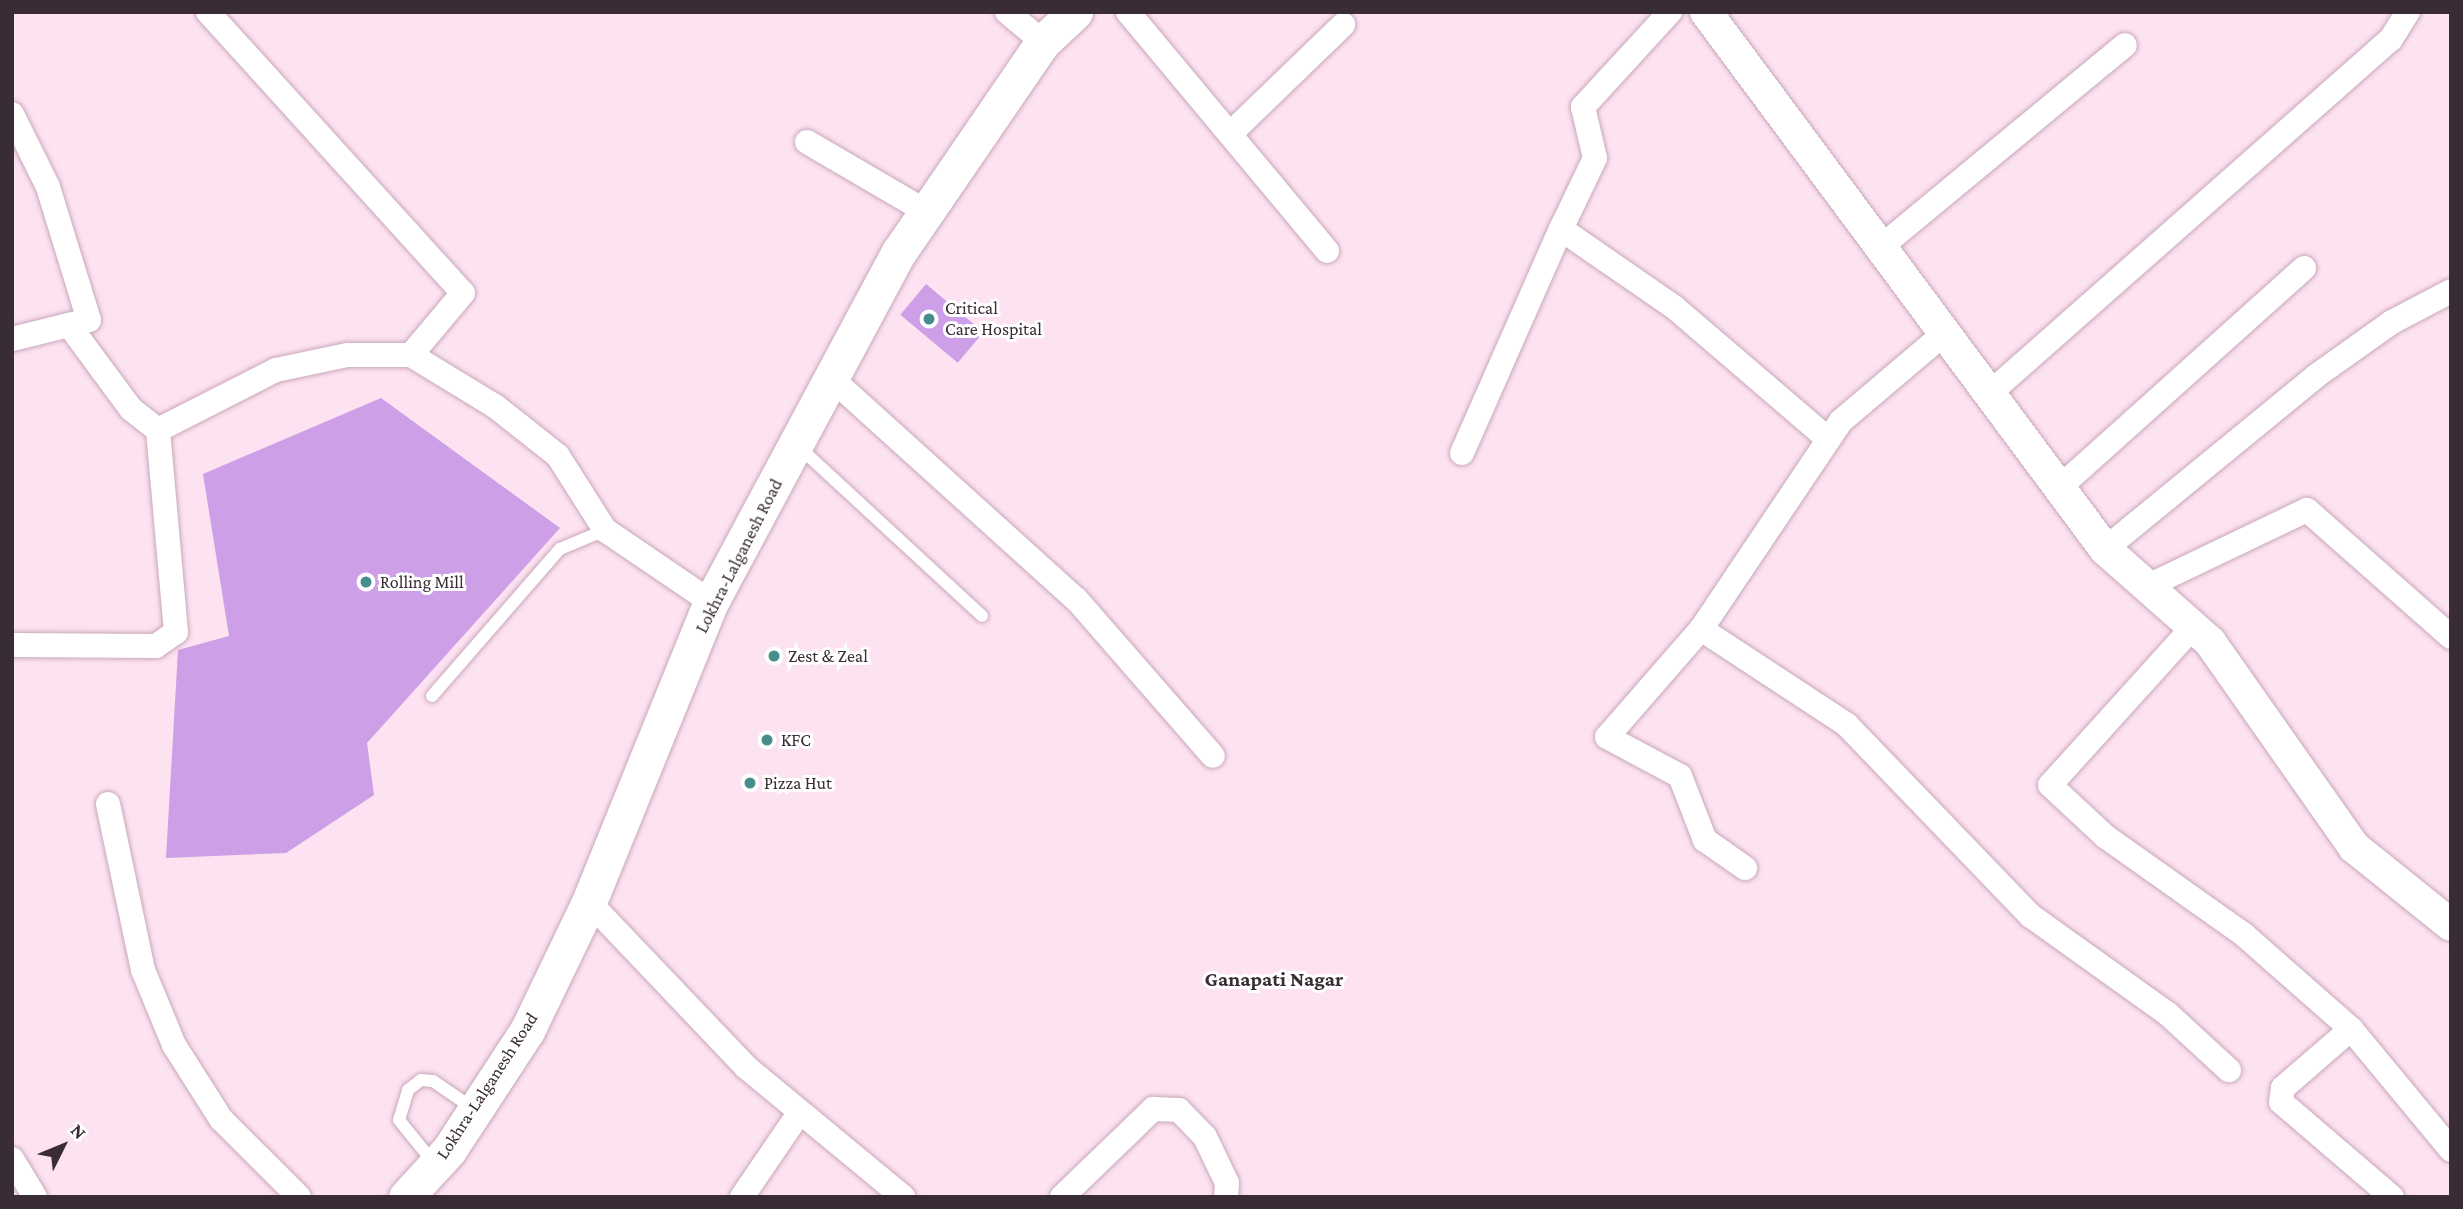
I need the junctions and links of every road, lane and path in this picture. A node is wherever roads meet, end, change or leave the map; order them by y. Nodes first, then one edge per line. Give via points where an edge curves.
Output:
1 (208, 12) edge
2 (1007, 12) edge
3 (1075, 12) edge
4 (1128, 12) edge
5 (1670, 12) edge
6 (1706, 12) edge
7 (2409, 12) edge
8 (1343, 24) dead end
9 (1043, 42) junction
10 (2125, 45) dead end
11 (12, 114) edge
12 (1231, 133) junction
13 (807, 142) dead end
14 (927, 212) junction
15 (1562, 229) junction
16 (1882, 246) junction
17 (1326, 251) dead end
18 (2304, 268) dead end
19 (2451, 291) edge
20 (69, 325) junction
21 (1946, 332) junction
22 (12, 339) edge
23 (411, 355) junction
24 (831, 378) junction
25 (1990, 392) junction
26 (158, 430) junction
27 (1828, 439) junction
28 (796, 444) junction
29 (1462, 453) dead end
30 (2060, 487) junction
31 (605, 530) junction
32 (2105, 550) junction
33 (2146, 587) junction
34 (711, 602) junction
35 (982, 616) dead end
36 (2193, 627) junction
37 (1701, 629) junction
38 (2451, 637) edge
39 (12, 645) edge
40 (432, 696) dead end
41 (1213, 757) dead end
42 (108, 804) dead end
43 (1745, 868) dead end
44 (589, 902) junction
45 (2451, 925) edge
46 (2351, 1029) junction
47 (2229, 1070) dead end
48 (475, 1110) junction
49 (799, 1113) junction
50 (2451, 1150) edge
51 (12, 1159) edge
52 (435, 1165) junction
53 (35, 1197) edge
54 (299, 1197) edge
55 (406, 1197) edge
56 (742, 1197) edge
57 (903, 1197) edge
58 (1062, 1197) edge
59 (1226, 1197) edge
60 (2392, 1197) edge

1 - 23 street via 463,293
2 - 9 street
3 - 9 main road, Lokhra-Lalganesh Road
4 - 12 street
5 - 15 street via 1583,107 1595,158
6 - 16 street
7 - 25 street via 2391,39
8 - 12 street
9 - 14 main road, Lokhra-Lalganesh Road
10 - 16 street
11 - 20 street via 48,187 89,320
12 - 17 street
13 - 14 street
14 - 24 main road, Lokhra-Lalganesh Road
15 - 27 street via 1674,307
15 - 29 street
16 - 21 street
18 - 30 street
19 - 32 street via 2392,322 2316,376
20 - 22 street
20 - 26 street via 131,409
21 - 25 street
21 - 27 street
23 - 26 street via 348,355 276,370
23 - 31 street via 495,406 558,456
24 - 28 main road, Lokhra-Lalganesh Road
24 - 41 street via 1076,600
25 - 30 street
26 - 39 street via 176,632 156,646
27 - 37 street
28 - 34 main road, Lokhra-Lalganesh Road
28 - 35 lane
30 - 32 street
31 - 34 street
31 - 40 lane via 560,549
32 - 33 street
33 - 36 street
33 - 38 street via 2307,510
34 - 44 main road, Lokhra-Lalganesh Road
36 - 45 street via 2210,642 2354,847
36 - 46 street via 2050,785 2106,837 2243,934
37 - 43 street via 1608,737 1680,776 1705,841
37 - 47 street via 1847,724 2031,916 2168,1014
42 - 54 street via 144,970 174,1045 221,1119
44 - 48 main road, Lokhra-Lalganesh Road via 527,1031
44 - 49 street via 746,1067
46 - 50 street
46 - 60 street via 2283,1088 2281,1102
48 - 52 main road, Lokhra-Lalganesh Road
48 - 52 lane via 433,1082 421,1080 408,1090 399,1120
49 - 56 street
49 - 57 street
51 - 53 street
52 - 55 main road, Lokhra-Lalganesh Road
58 - 59 street via 1153,1109 1179,1110 1205,1137 1227,1183

